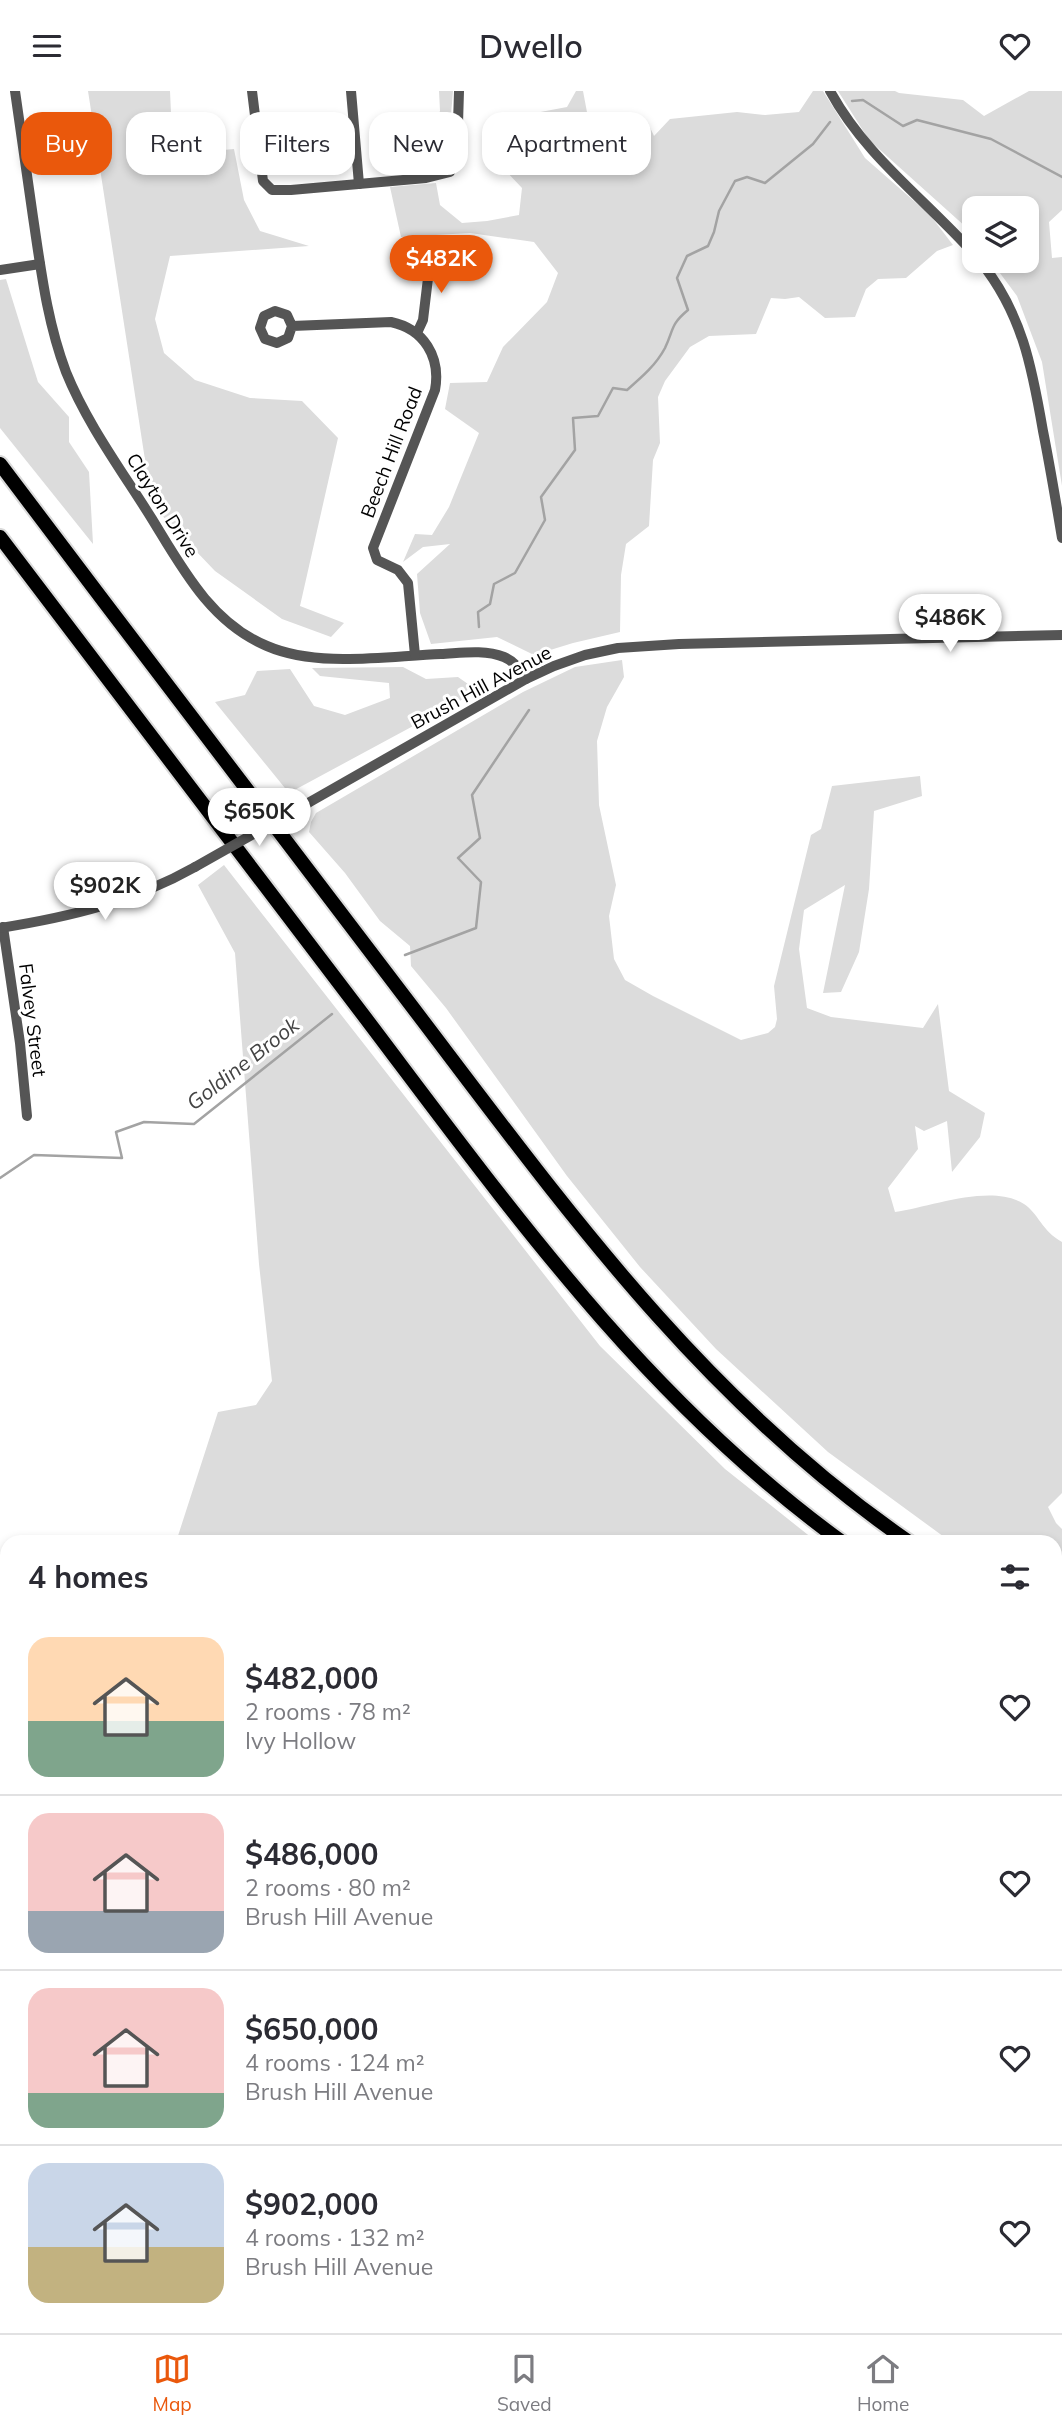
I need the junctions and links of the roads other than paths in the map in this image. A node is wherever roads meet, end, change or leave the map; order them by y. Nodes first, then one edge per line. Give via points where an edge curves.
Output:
1 (15, 91) edge
2 (252, 91) edge
3 (351, 91) edge
4 (459, 91) edge
5 (830, 91) edge
6 (359, 184) junction
7 (962, 241) edge
8 (432, 245) dead end
9 (40, 264) junction
10 (0, 269) edge
11 (988, 273) edge
12 (292, 326) dead end
13 (416, 333) junction
14 (0, 464) edge
15 (0, 537) edge
16 (1062, 538) edge
17 (1062, 635) edge
18 (415, 655) junction
19 (526, 679) junction
20 (2, 927) edge
21 (27, 1117) dead end
22 (833, 1535) edge
23 (899, 1535) edge

1 - 9 street, Clayton Drive
2 - 6 street via 263,181 272,190
3 - 6 street
4 - 6 street via 453,168 445,174
5 - 7 street via 863,142
8 - 13 street via 422,324
9 - 10 street
9 - 18 street, Clayton Drive via 52,328 72,384 181,567 208,602 242,632 283,652 325,658
11 - 16 street via 1006,299 1030,359
12 - 13 street via 386,321
13 - 18 street, Beech Hill Road via 434,359 436,385 373,548 377,560 396,569 408,583
14 - 23 highway via 503,1126 642,1300 760,1424
15 - 22 highway via 574,1288 692,1416
17 - 19 street, Brush Hill Avenue via 635,646 585,655
18 - 19 street, Clayton Drive via 492,654 513,663
19 - 20 street, Brush Hill Avenue, bridge via 158,887 75,914
20 - 21 street, Falvey Street

